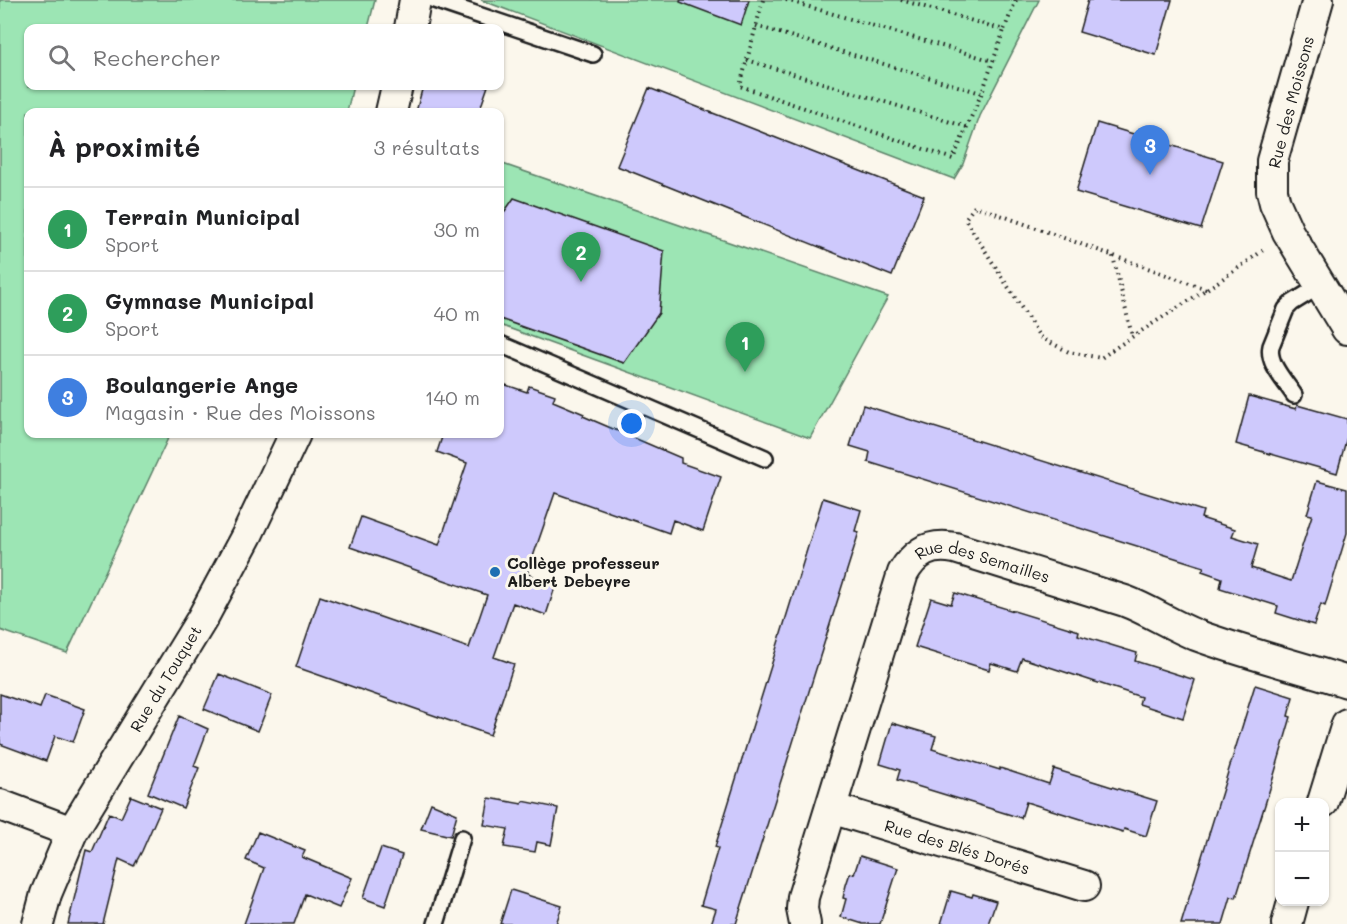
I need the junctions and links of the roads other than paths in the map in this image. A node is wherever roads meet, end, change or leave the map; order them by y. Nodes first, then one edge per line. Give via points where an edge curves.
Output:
1 (415, 0) edge
2 (434, 0) edge
3 (1318, 0) edge
4 (411, 24) edge
5 (593, 54) dead end
6 (396, 90) edge
7 (391, 108) edge
8 (1321, 285) junction
9 (1347, 329) edge
10 (504, 346) edge
11 (1294, 395) dead end
12 (293, 438) edge
13 (765, 458) dead end
14 (1347, 682) edge
15 (1347, 724) edge
16 (1324, 798) edge
17 (0, 805) edge
18 (831, 808) junction
19 (72, 832) junction
20 (462, 838) dead end
21 (1084, 886) dead end
22 (1292, 906) edge
23 (38, 924) edge
24 (436, 924) edge
25 (805, 924) edge
26 (1287, 924) edge

1 - 4 street
2 - 5 lane
3 - 8 street, Rue des Moissons via 1272,161 1272,191 1288,232
6 - 7 street
8 - 9 street, Rue des Moissons
8 - 11 lane via 1286,309 1271,345 1270,356
10 - 13 lane
12 - 19 street, Rue du Touquet via 202,619
14 - 18 street, Rue des Semailles via 1198,635 1125,601 955,548 933,547 916,555 903,573
15 - 16 street
17 - 19 street
18 - 21 street, Rue des Blés Dorés
18 - 25 street, Rue des Semailles via 802,897
19 - 23 street, Rue du Touquet
20 - 24 lane
22 - 26 street

